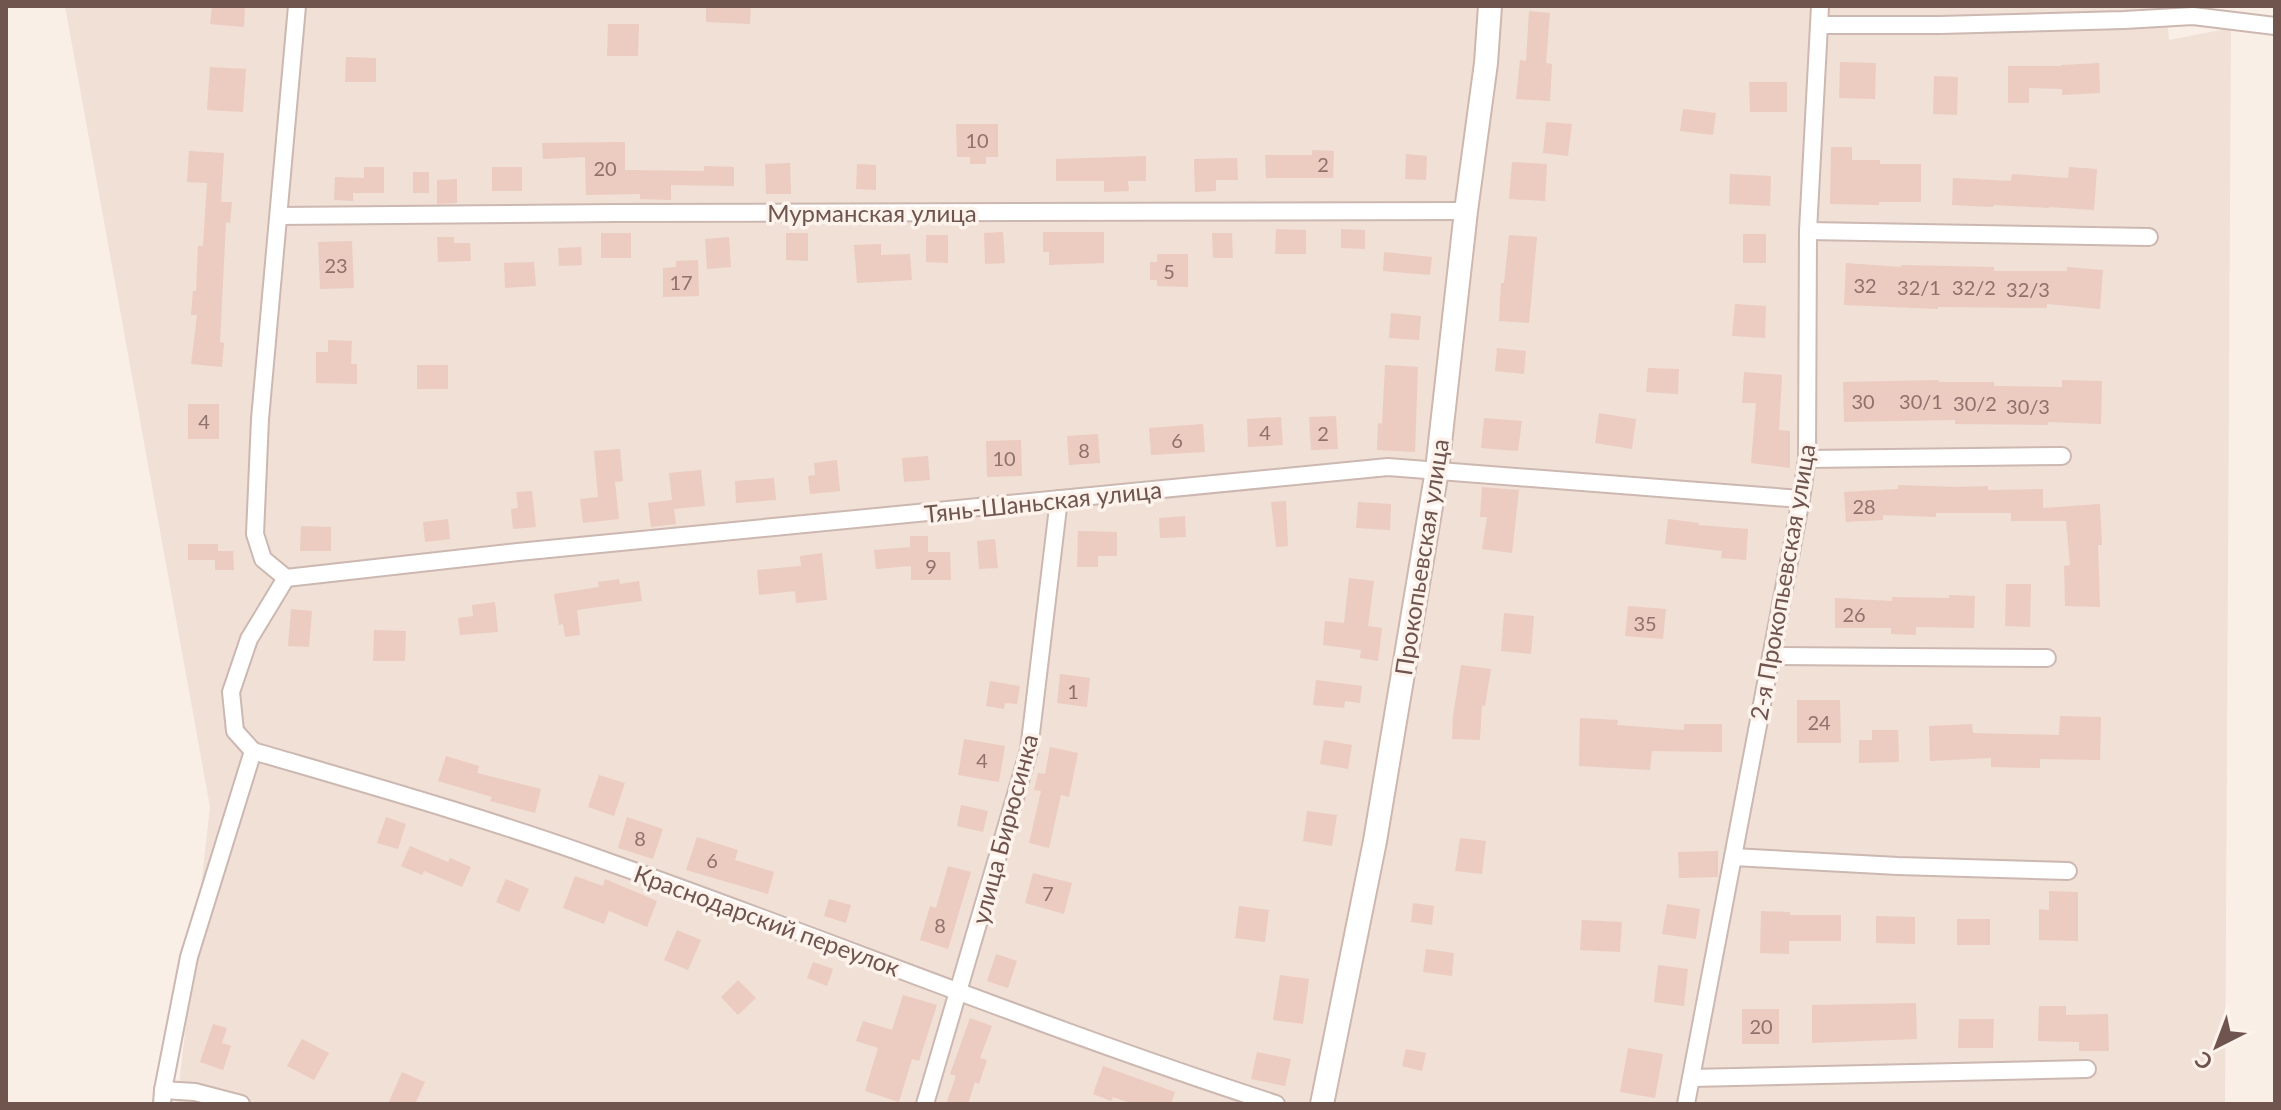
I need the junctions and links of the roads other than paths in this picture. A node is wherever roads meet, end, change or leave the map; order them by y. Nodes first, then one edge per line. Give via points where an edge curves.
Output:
1 (297, 6) edge
2 (1490, 6) edge
3 (1820, 6) edge
4 (2193, 11) edge
5 (1820, 25) junction
6 (2275, 26) edge
7 (1466, 211) junction
8 (279, 216) junction
9 (1808, 231) junction
10 (2149, 237) dead end
11 (2062, 456) dead end
12 (1807, 459) junction
13 (1437, 470) junction
14 (1059, 499) junction
15 (1801, 499) junction
16 (286, 578) junction
17 (1771, 656) junction
18 (2047, 658) dead end
19 (253, 751) junction
20 (1733, 857) junction
21 (2068, 871) dead end
22 (959, 991) junction
23 (2087, 1069) dead end
24 (1691, 1078) junction
25 (162, 1097) edge
26 (241, 1104) edge
27 (925, 1104) edge
28 (1276, 1104) edge
29 (1322, 1104) edge
30 (1686, 1104) edge

1 - 8 street
2 - 7 main road, Прокопьевская улица
3 - 5 street, 2-я Прокопьевская улица
4 - 5 street via 2093,21
4 - 6 street
5 - 9 street, 2-я Прокопьевская улица
7 - 8 street, Мурманская улица
7 - 13 main road, Прокопьевская улица
8 - 16 street via 255,534 263,559
9 - 10 street
9 - 12 street, 2-я Прокопьевская улица
11 - 12 street
12 - 15 street, 2-я Прокопьевская улица
13 - 14 street, Тянь-Шаньская улица via 1388,467
13 - 15 street, Тянь-Шаньская улица
13 - 29 main road, Прокопьевская улица via 1375,841
14 - 16 street, Тянь-Шаньская улица
14 - 22 street, улица Бирюсинка via 1029,750
15 - 17 street, 2-я Прокопьевская улица
16 - 19 street via 249,639 231,692 235,731
17 - 18 street
17 - 20 street, 2-я Прокопьевская улица
19 - 22 street, Краснодарский переулок via 598,858
19 - 25 street via 189,957
20 - 21 street
20 - 24 street, 2-я Прокопьевская улица
22 - 27 street, улица Бирюсинка
22 - 28 street, Краснодарский переулок
23 - 24 street
24 - 30 street, 2-я Прокопьевская улица
25 - 26 street via 195,1092

